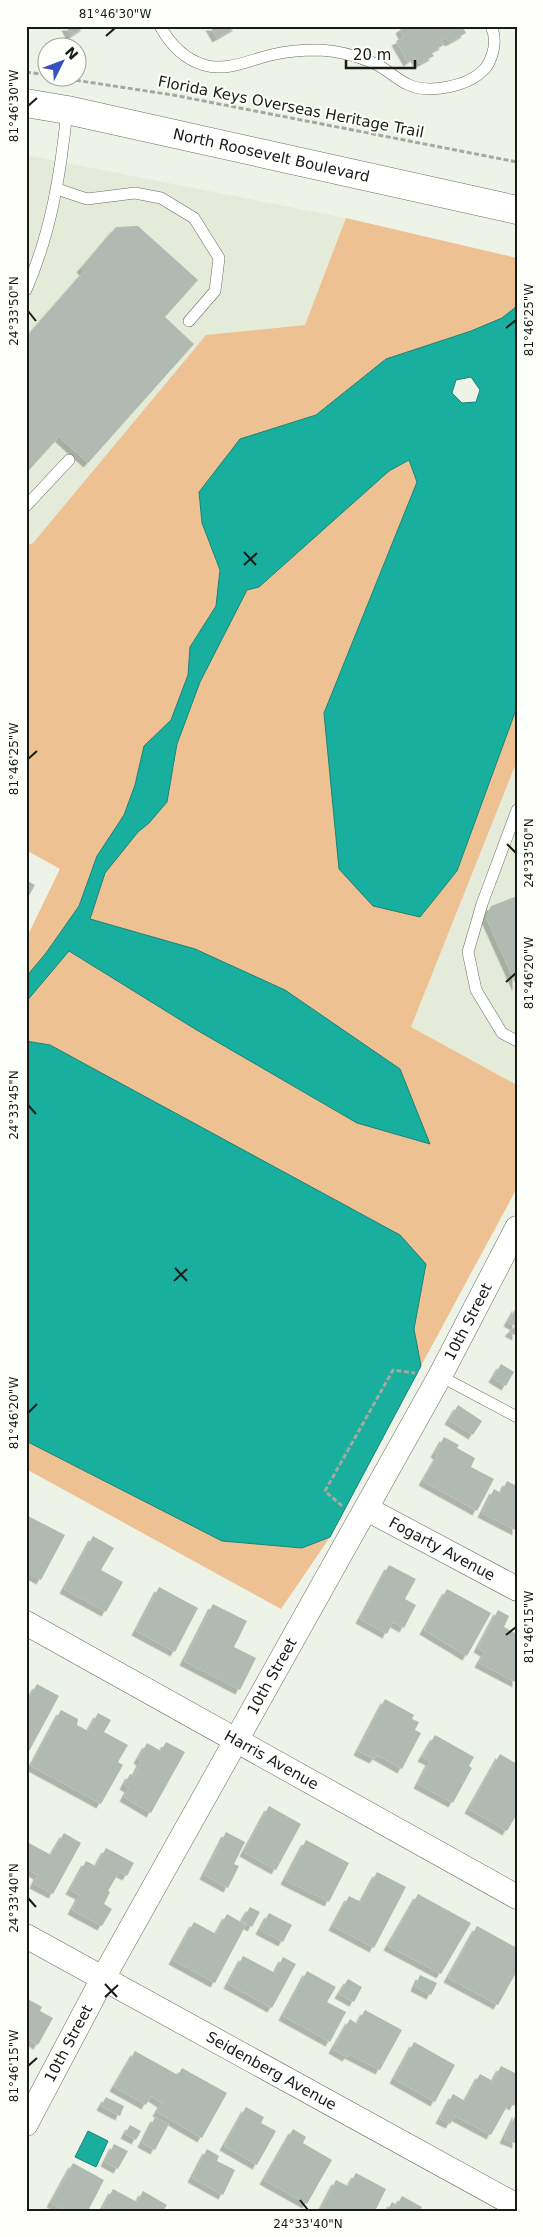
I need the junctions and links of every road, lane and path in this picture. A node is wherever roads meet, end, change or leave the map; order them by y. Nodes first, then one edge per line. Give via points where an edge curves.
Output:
1 (160, 26) edge
2 (491, 26) edge
3 (88, 82) edge
4 (26, 103) edge
5 (68, 110) junction
6 (517, 162) edge
7 (57, 190) junction
8 (504, 207) edge
9 (26, 290) edge
10 (189, 321) dead end
11 (69, 460) dead end
12 (26, 506) edge
13 (517, 810) edge
14 (517, 1041) edge
15 (514, 1239) edge
16 (432, 1375) junction
17 (517, 1417) edge
18 (357, 1510) junction
19 (517, 1589) edge
20 (26, 1623) edge
21 (235, 1740) junction
22 (517, 1897) edge
23 (26, 1936) edge
24 (102, 1980) junction
25 (26, 2124) edge
26 (517, 2206) edge

1 - 2 lane via 186,57 206,66 226,67 273,54 307,50 339,51 374,62 408,85 438,88 462,84 482,73 492,58
3 - 6 path, Florida Keys Overseas Heritage Trail via 173,95
4 - 5 main road, North Roosevelt Boulevard
5 - 7 lane
5 - 8 main road, North Roosevelt Boulevard
7 - 9 lane via 38,262
7 - 10 lane via 87,199 135,194 161,198 194,218 219,258 215,291
11 - 12 lane
13 - 14 lane via 468,952 476,990 502,1032
15 - 16 street, 10th Street
16 - 17 lane
16 - 18 street, 10th Street
16 - 18 path via 393,1370 325,1491
18 - 19 street, Fogarty Avenue
18 - 21 street, 10th Street
20 - 21 street, Harris Avenue
21 - 22 street, Harris Avenue
21 - 24 street, 10th Street
23 - 24 street, Seidenberg Avenue
24 - 25 street, 10th Street
24 - 26 street, Seidenberg Avenue

